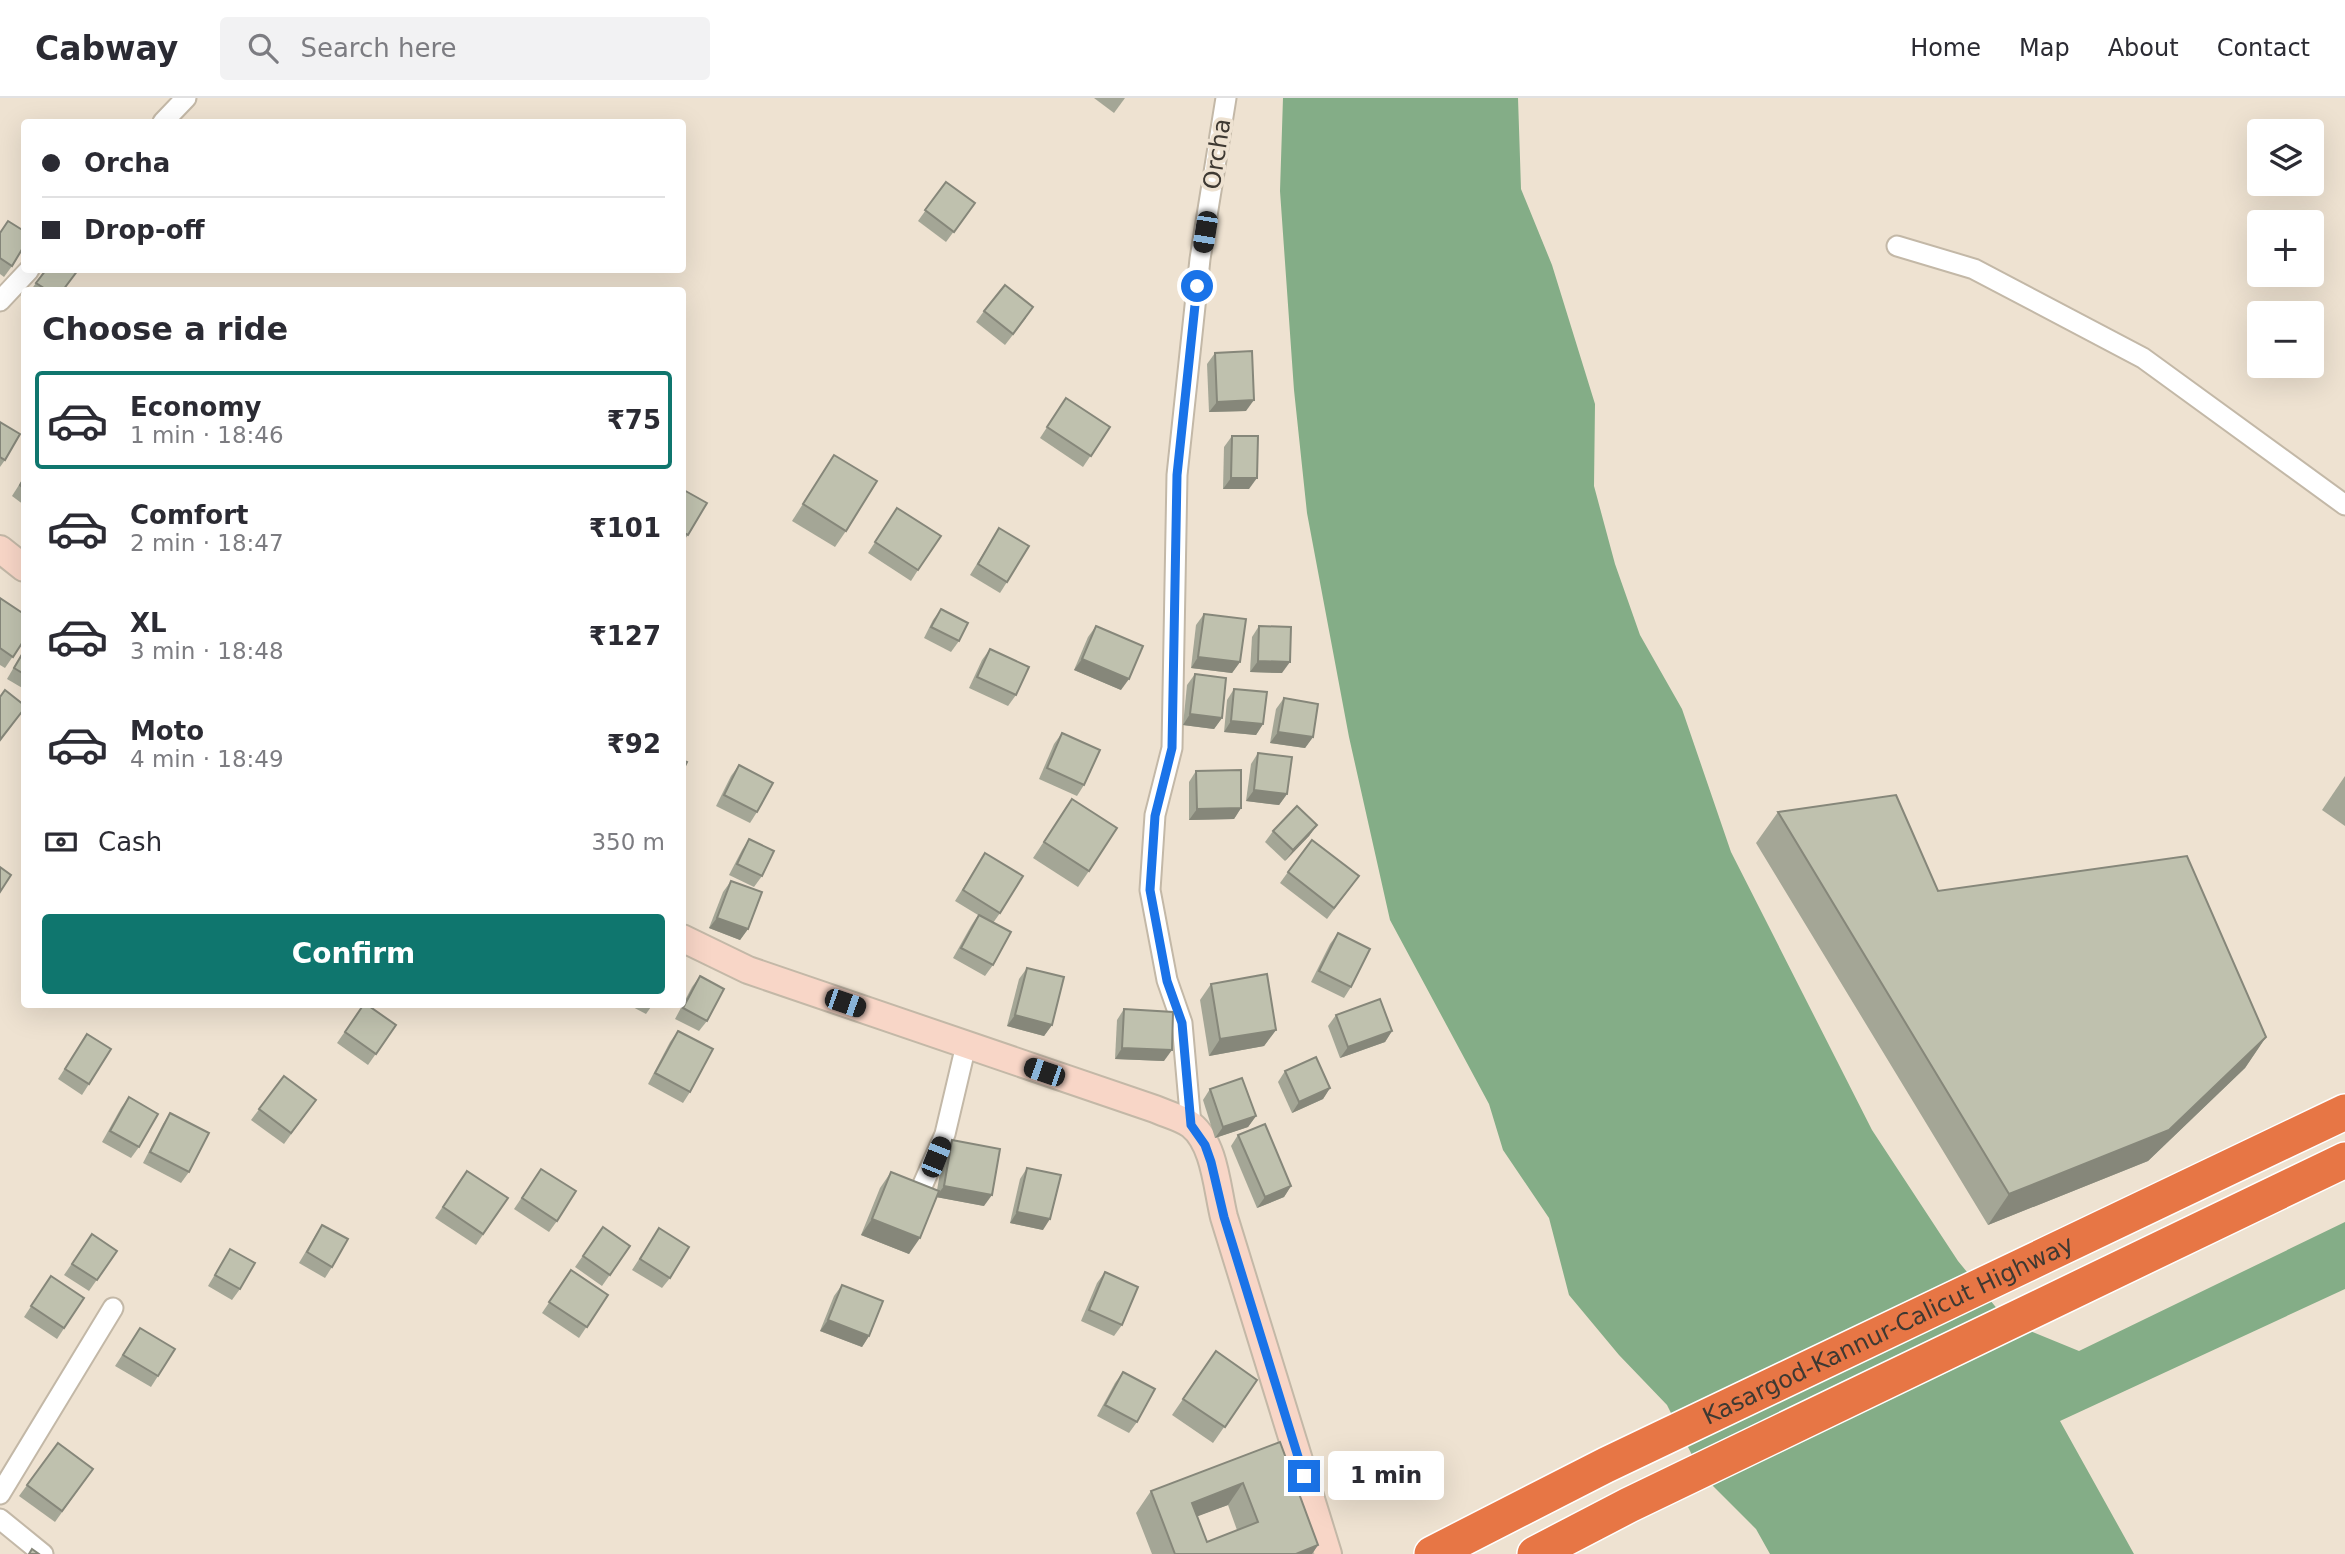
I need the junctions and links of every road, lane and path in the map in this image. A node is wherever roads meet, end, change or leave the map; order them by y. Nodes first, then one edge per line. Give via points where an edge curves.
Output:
1 (186, 98) edge
2 (1226, 98) edge
3 (166, 119) edge
4 (1897, 246) dead end
5 (26, 273) edge
6 (0, 301) edge
7 (2345, 505) edge
8 (0, 549) edge
9 (21, 566) edge
10 (686, 940) edge
11 (967, 1045) junction
12 (2345, 1112) edge
13 (1191, 1125) junction
14 (2345, 1160) edge
15 (920, 1191) edge
16 (113, 1308) dead end
17 (0, 1494) edge
18 (0, 1519) edge
19 (43, 1554) edge
20 (1328, 1554) edge
21 (1432, 1554) edge
22 (1535, 1554) edge

1 - 3 street
2 - 13 street, Orcha via 1200,259 1177,475 1172,748 1155,816 1150,890 1167,981 1182,1023
4 - 7 street via 1974,269 2143,358
5 - 6 street
8 - 9 main road
10 - 11 main road via 748,970
11 - 13 main road
11 - 15 street via 945,1134
12 - 21 highway, Kasargod-Kannur-Calicut Highway via 1606,1465
13 - 20 main road via 1211,1162
14 - 22 highway, Kasargod-Kannur-Calicut Highway
16 - 17 street
18 - 19 street

